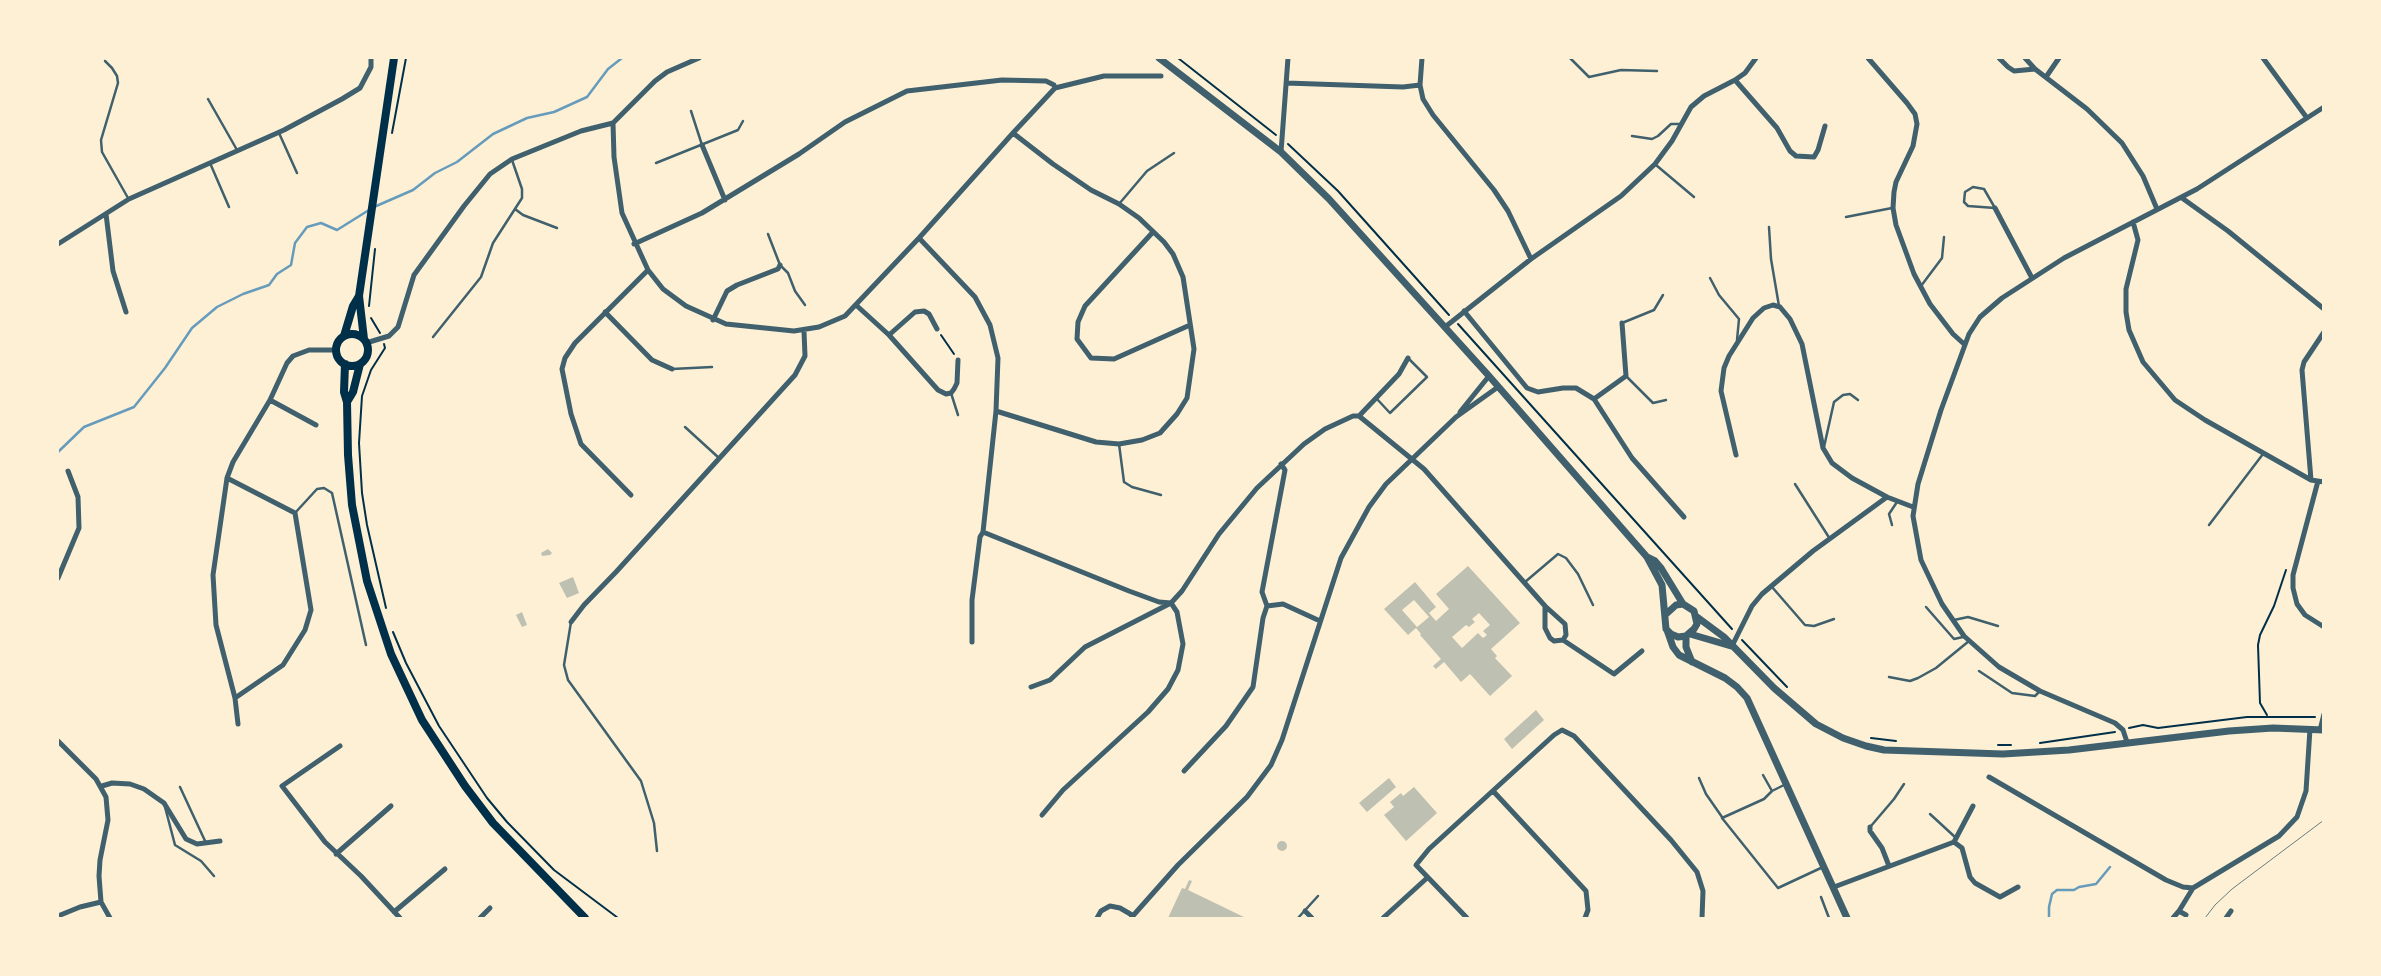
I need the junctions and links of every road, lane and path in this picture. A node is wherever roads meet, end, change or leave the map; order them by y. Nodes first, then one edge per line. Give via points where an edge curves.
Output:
1 (371, 58) edge
2 (394, 58) edge
3 (406, 58) edge
4 (699, 58) edge
5 (1159, 58) edge
6 (1178, 58) edge
7 (1288, 58) edge
8 (1422, 58) edge
9 (1570, 58) edge
10 (1756, 58) edge
11 (1868, 58) edge
12 (2000, 58) edge
13 (2025, 58) edge
14 (2059, 58) edge
15 (2263, 58) edge
16 (105, 62) dead end
17 (2035, 69) junction
18 (1657, 71) dead end
19 (1161, 76) dead end
20 (2046, 77) junction
21 (1735, 80) junction
22 (1286, 83) junction
23 (1420, 85) junction
24 (1055, 88) junction
25 (208, 99) dead end
26 (2324, 107) edge
27 (691, 111) dead end
28 (2307, 118) junction
29 (743, 121) dead end
30 (613, 123) junction
31 (1681, 124) junction
32 (1825, 126) dead end
33 (278, 133) junction
34 (1012, 133) junction
35 (1632, 136) dead end
36 (391, 137) dead end
37 (1282, 140) junction
38 (702, 144) junction
39 (238, 151) junction
40 (1281, 152) junction
41 (1174, 153) dead end
42 (512, 159) junction
43 (210, 163) junction
44 (656, 163) dead end
45 (1655, 164) junction
46 (296, 173) dead end
47 (1694, 197) dead end
48 (2182, 198) junction
49 (129, 200) junction
50 (726, 200) junction
51 (1119, 204) junction
52 (229, 207) dead end
53 (1893, 208) junction
54 (1995, 208) junction
55 (515, 209) junction
56 (2157, 209) junction
57 (106, 214) junction
58 (1846, 216) dead end
59 (2133, 222) junction
60 (1769, 227) dead end
61 (557, 228) dead end
62 (1153, 232) junction
63 (768, 234) dead end
64 (1944, 237) dead end
65 (919, 238) junction
66 (58, 244) edge
67 (634, 244) junction
68 (1531, 258) junction
69 (780, 265) junction
70 (648, 270) junction
71 (1710, 278) dead end
72 (2032, 278) junction
73 (370, 282) dead end
74 (1920, 287) junction
75 (1663, 295) dead end
76 (359, 296) junction
77 (805, 305) dead end
78 (856, 305) junction
79 (1780, 307) junction
80 (2324, 309) edge
81 (370, 310) dead end
82 (1464, 311) junction
83 (126, 312) dead end
84 (605, 312) junction
85 (370, 317) dead end
86 (1454, 319) junction
87 (713, 320) junction
88 (1622, 323) joint
89 (1190, 325) junction
90 (1445, 327) junction
91 (937, 328) joint
92 (804, 330) junction
93 (2324, 332) edge
94 (889, 335) junction
95 (344, 336) junction
96 (433, 337) dead end
97 (382, 339) junction
98 (365, 341) junction
99 (1737, 344) junction
100 (1964, 344) junction
101 (336, 350) junction
102 (1408, 358) joint
103 (958, 360) joint
104 (345, 364) junction
105 (360, 364) junction
106 (712, 367) dead end
107 (672, 369) joint
108 (1489, 376) junction
109 (1626, 376) junction
110 (1498, 387) junction
111 (951, 393) junction
112 (1377, 399) junction
113 (1594, 399) junction
114 (270, 400) junction
115 (1666, 400) dead end
116 (1858, 400) dead end
117 (347, 402) junction
118 (996, 411) junction
119 (958, 415) dead end
120 (1359, 416) junction
121 (1456, 417) junction
122 (316, 425) dead end
123 (685, 427) dead end
124 (1119, 444) junction
125 (1823, 448) junction
126 (2264, 453) junction
127 (1736, 455) dead end
128 (719, 458) junction
129 (1413, 458) junction
130 (1281, 464) junction
131 (68, 471) dead end
132 (227, 478) junction
133 (2310, 480) junction
134 (2321, 482) edge
135 (1794, 484) dead end
136 (631, 495) dead end
137 (1161, 495) dead end
138 (1887, 497) junction
139 (1897, 502) junction
140 (1913, 507) junction
141 (295, 513) junction
142 (1684, 517) dead end
143 (1892, 525) dead end
144 (2209, 525) dead end
145 (983, 532) junction
146 (1830, 539) junction
147 (1647, 557) junction
148 (2296, 559) junction
149 (58, 578) edge
150 (1524, 582) junction
151 (1771, 586) junction
152 (1171, 603) junction
153 (1683, 604) junction
154 (1593, 605) dead end
155 (1267, 606) junction
156 (1545, 606) junction
157 (1926, 608) dead end
158 (1665, 615) junction
159 (387, 616) dead end
160 (1697, 617) junction
161 (1834, 618) dead end
162 (1320, 621) junction
163 (1953, 621) junction
164 (571, 622) joint
165 (390, 624) dead end
166 (1998, 626) dead end
167 (2324, 627) edge
168 (1666, 628) junction
169 (1737, 634) junction
170 (1688, 635) junction
171 (1964, 636) junction
172 (1564, 640) junction
173 (1969, 641) junction
174 (972, 642) dead end
175 (366, 645) dead end
176 (1732, 647) junction
177 (1642, 651) dead end
178 (1692, 662) junction
179 (1979, 671) dead end
180 (1889, 677) dead end
181 (1031, 687) dead end
182 (1788, 689) dead end
183 (2040, 691) junction
184 (234, 698) junction
185 (2268, 716) junction
186 (2323, 716) edge
187 (238, 724) dead end
188 (2132, 728) dead end
189 (2310, 729) junction
190 (2322, 730) edge
191 (2114, 733) dead end
192 (1869, 738) dead end
193 (58, 741) edge
194 (1901, 742) dead end
195 (2127, 742) junction
196 (2032, 744) dead end
197 (1992, 745) dead end
198 (2012, 745) dead end
199 (340, 746) dead end
200 (1184, 771) dead end
201 (1764, 775) dead end
202 (1988, 776) dead end
203 (1699, 778) dead end
204 (1787, 784) junction
205 (1904, 784) dead end
206 (102, 786) junction
207 (180, 787) dead end
208 (1772, 791) junction
209 (1494, 792) junction
210 (164, 803) junction
211 (391, 806) dead end
212 (1973, 806) dead end
213 (1930, 814) dead end
214 (1042, 815) dead end
215 (1722, 818) junction
216 (1870, 828) joint
217 (1955, 840) junction
218 (220, 841) dead end
219 (206, 844) junction
220 (657, 851) dead end
221 (336, 854) junction
222 (1824, 866) junction
223 (1889, 866) junction
224 (445, 869) dead end
225 (214, 876) dead end
226 (1427, 878) junction
227 (1834, 887) junction
228 (2018, 887) dead end
229 (2193, 888) junction
230 (1318, 896) dead end
231 (1821, 897) dead end
232 (101, 902) junction
233 (490, 908) dead end
234 (1305, 911) junction
235 (2179, 911) junction
236 (2231, 911) dead end
237 (394, 912) junction
238 (2186, 915) dead end
239 (58, 916) edge
240 (1131, 917) edge
241 (110, 918) edge
242 (400, 918) edge
243 (480, 918) edge
244 (585, 918) edge
245 (618, 918) edge
246 (1097, 918) edge
247 (1298, 918) edge
248 (1312, 918) edge
249 (1383, 918) edge
250 (1467, 918) edge
251 (1585, 918) edge
252 (1702, 918) edge
253 (1828, 918) edge
254 (1847, 918) edge
255 (2173, 918) edge
256 (2226, 918) edge

1 - 33 street via 371,67 360,88
2 - 76 main road
3 - 36 path
4 - 30 street via 655,81
5 - 40 street
6 - 37 path
7 - 22 street
8 - 23 street
9 - 18 lane via 1589,77 1621,70
10 - 21 street
11 - 53 street via 1915,114 1913,146 1896,182
12 - 17 street via 2014,71
13 - 17 street
14 - 20 street
15 - 28 street
16 - 49 lane via 115,72 118,83 101,140 102,152
17 - 20 street
19 - 24 street via 1104,76
20 - 56 street via 2107,126 2122,143 2143,176
21 - 31 street via 1697,101
21 - 32 street via 1777,128 1796,156 1814,157
22 - 23 street
22 - 37 street
23 - 68 street via 1433,116 1499,197
24 - 34 street
24 - 50 street via 1046,81 1002,80 907,91 845,122
25 - 39 lane
26 - 28 street
27 - 38 lane
28 - 48 street
29 - 38 lane via 738,130
30 - 42 street via 581,131
30 - 67 street via 618,198
31 - 35 lane via 1671,124 1652,139
31 - 45 street
33 - 39 street
33 - 46 lane
34 - 51 street via 1090,190
34 - 65 street
37 - 40 street
37 - 86 path via 1338,191
38 - 44 lane
38 - 50 street
39 - 43 street
40 - 90 street via 1329,199
41 - 51 lane via 1147,171
42 - 55 lane via 522,189 522,198
42 - 97 street via 480,185 421,264 409,286 401,321 394,332
43 - 49 street
43 - 52 lane
45 - 47 lane
45 - 68 street via 1614,200
48 - 56 street
48 - 80 street
49 - 57 street
50 - 67 street
51 - 62 street
53 - 58 lane
53 - 74 street via 1896,225
54 - 54 lane via 1984,189 1973,187 1965,192 1964,202 1968,206
54 - 72 street
55 - 61 lane
55 - 96 lane via 493,243 478,281
56 - 59 street
57 - 66 street
57 - 83 street via 113,271
59 - 72 street
59 - 126 street via 2138,240 2125,299 2129,330 2140,358 2176,400
60 - 79 lane
62 - 89 street via 1169,248 1183,277
62 - 89 street via 1085,306 1078,322 1078,339 1091,358 1114,359
63 - 69 lane
64 - 74 lane via 1942,258
65 - 78 street
65 - 118 street via 975,297 990,325 998,358
67 - 70 street
68 - 82 street
69 - 77 lane via 788,273
69 - 87 street via 728,291
70 - 84 street
70 - 87 street via 663,289
71 - 99 lane via 1739,319
72 - 100 street via 1980,317
73 - 81 path
74 - 100 street via 1953,334
75 - 88 lane via 1654,310
76 - 95 main road
76 - 98 main road
78 - 92 street via 832,323
78 - 94 street
79 - 99 street via 1764,308 1753,318
79 - 125 street via 1802,344
82 - 86 street
82 - 113 street via 1527,388 1538,392 1576,388
84 - 107 street via 652,360
84 - 136 street via 569,351 563,364 563,375 570,414 581,444
85 - 97 path
86 - 90 street
86 - 169 path via 1682,577
87 - 92 street via 761,329
88 - 109 street
89 - 124 street via 1194,349 1187,398 1160,433
90 - 108 street
91 - 94 street via 929,314 915,312
91 - 103 path
92 - 128 street via 801,366
93 - 133 street via 2302,370
94 - 111 street via 938,390
95 - 98 main road via 355,334
95 - 101 main road
97 - 98 street
97 - 159 path via 385,348 371,370 362,396 359,443 362,493
98 - 105 main road via 368,352
99 - 127 street via 1724,368 1721,391
100 - 140 street
101 - 104 main road
101 - 114 street via 309,350 293,356
102 - 112 street
102 - 112 lane via 1427,377 1390,413
103 - 111 street via 957,383
104 - 105 main road
104 - 117 main road
105 - 117 main road
106 - 107 lane
108 - 110 street
108 - 121 street
109 - 113 street
109 - 115 lane via 1653,403
110 - 121 street
110 - 147 street
111 - 119 lane
112 - 120 street
113 - 142 street via 1632,458
114 - 122 street
114 - 132 street
116 - 125 lane via 1850,394 1834,402
117 - 244 main road via 350,481 362,558 380,625 409,694 435,742 478,804 529,862
118 - 124 street via 1079,437
118 - 145 street
120 - 129 street
120 - 130 street via 1325,429
121 - 129 street
123 - 128 lane
124 - 137 lane via 1124,482
125 - 138 street via 1832,463
126 - 133 street
126 - 144 lane
128 - 164 street
129 - 150 street
129 - 162 street via 1386,484 1352,536 1341,558
130 - 152 street via 1219,534 1182,592
130 - 155 street via 1285,470 1262,592
131 - 149 street via 78,497 78,528
132 - 141 street
132 - 184 street via 213,575 216,625
133 - 134 street
134 - 148 street
135 - 146 lane
138 - 139 street
138 - 146 street
139 - 140 street
139 - 143 lane via 1889,514
140 - 163 street via 1921,560
141 - 175 lane via 317,489 324,488 332,493
141 - 184 street via 310,617 298,644 283,666
145 - 152 street via 1129,591
145 - 174 street via 972,600
146 - 151 street
147 - 153 street via 1661,568
147 - 158 street via 1662,585
148 - 167 street via 2293,582 2298,604 2305,615
148 - 185 path via 2287,568 2260,635 2260,703
150 - 154 lane via 1558,554 1566,558 1578,574
150 - 156 street
151 - 161 lane via 1805,625 1814,626
151 - 169 street via 1752,606
152 - 181 street via 1085,647 1050,680
152 - 214 street via 1177,612 1182,644 1178,670 1168,690 1063,790
153 - 158 street via 1676,605
153 - 160 street via 1689,606
155 - 162 street via 1283,604
155 - 200 street via 1262,618 1253,686 1226,726
156 - 172 street via 1565,624
156 - 172 street via 1546,633 1554,641
157 - 171 lane via 1954,639
158 - 168 street
160 - 170 street via 1697,624
160 - 176 street
162 - 240 street via 1271,765 1247,797 1184,858
163 - 166 lane via 1968,617
163 - 171 street
164 - 220 lane via 564,665 568,680 641,781 654,823
165 - 245 path via 439,726 488,798 554,870
168 - 170 street via 1678,637
168 - 178 street via 1679,655
169 - 176 street
169 - 182 path
170 - 176 street
170 - 178 street via 1686,647
171 - 173 street
172 - 177 street via 1614,674
173 - 180 lane via 1918,678
173 - 183 street via 1999,667
176 - 195 street via 1816,724 1866,746 1900,751 2003,754
178 - 204 street via 1725,678 1747,698
179 - 183 lane via 2012,693 2035,696
183 - 195 street via 2115,723
184 - 187 street
185 - 186 path
185 - 188 path
186 - 190 street
189 - 190 street
189 - 195 street via 2238,730
189 - 229 street via 2306,791 2297,817 2279,836
191 - 196 path
192 - 194 path
193 - 206 street
197 - 198 path
199 - 221 street via 282,786
201 - 208 lane
202 - 229 street via 2166,880 2183,888
203 - 215 lane
204 - 208 lane
204 - 222 street
205 - 216 lane
206 - 210 street via 130,784
206 - 232 street via 108,820 100,860
207 - 219 lane
208 - 215 lane
209 - 226 street via 1428,849 1416,865
209 - 251 street via 1586,891 1588,910
209 - 252 street via 1554,735 1562,730 1574,736 1672,840 1697,872 1703,891
210 - 219 street via 186,839
210 - 225 lane via 175,845 201,860
211 - 221 street
212 - 217 street
213 - 217 lane
215 - 222 lane via 1778,888
216 - 223 street
217 - 223 street
217 - 228 street via 1962,848 1970,877 1975,883 2000,897
218 - 219 street
221 - 237 street
222 - 227 street
223 - 227 street
224 - 237 street
226 - 249 street
226 - 250 street
227 - 254 street
229 - 235 street
230 - 234 lane
231 - 253 lane
232 - 239 street
232 - 241 street
233 - 243 street
234 - 247 lane
234 - 248 street
235 - 238 street
235 - 255 street
236 - 256 street
237 - 242 street
240 - 246 street via 1120,908 1110,906

